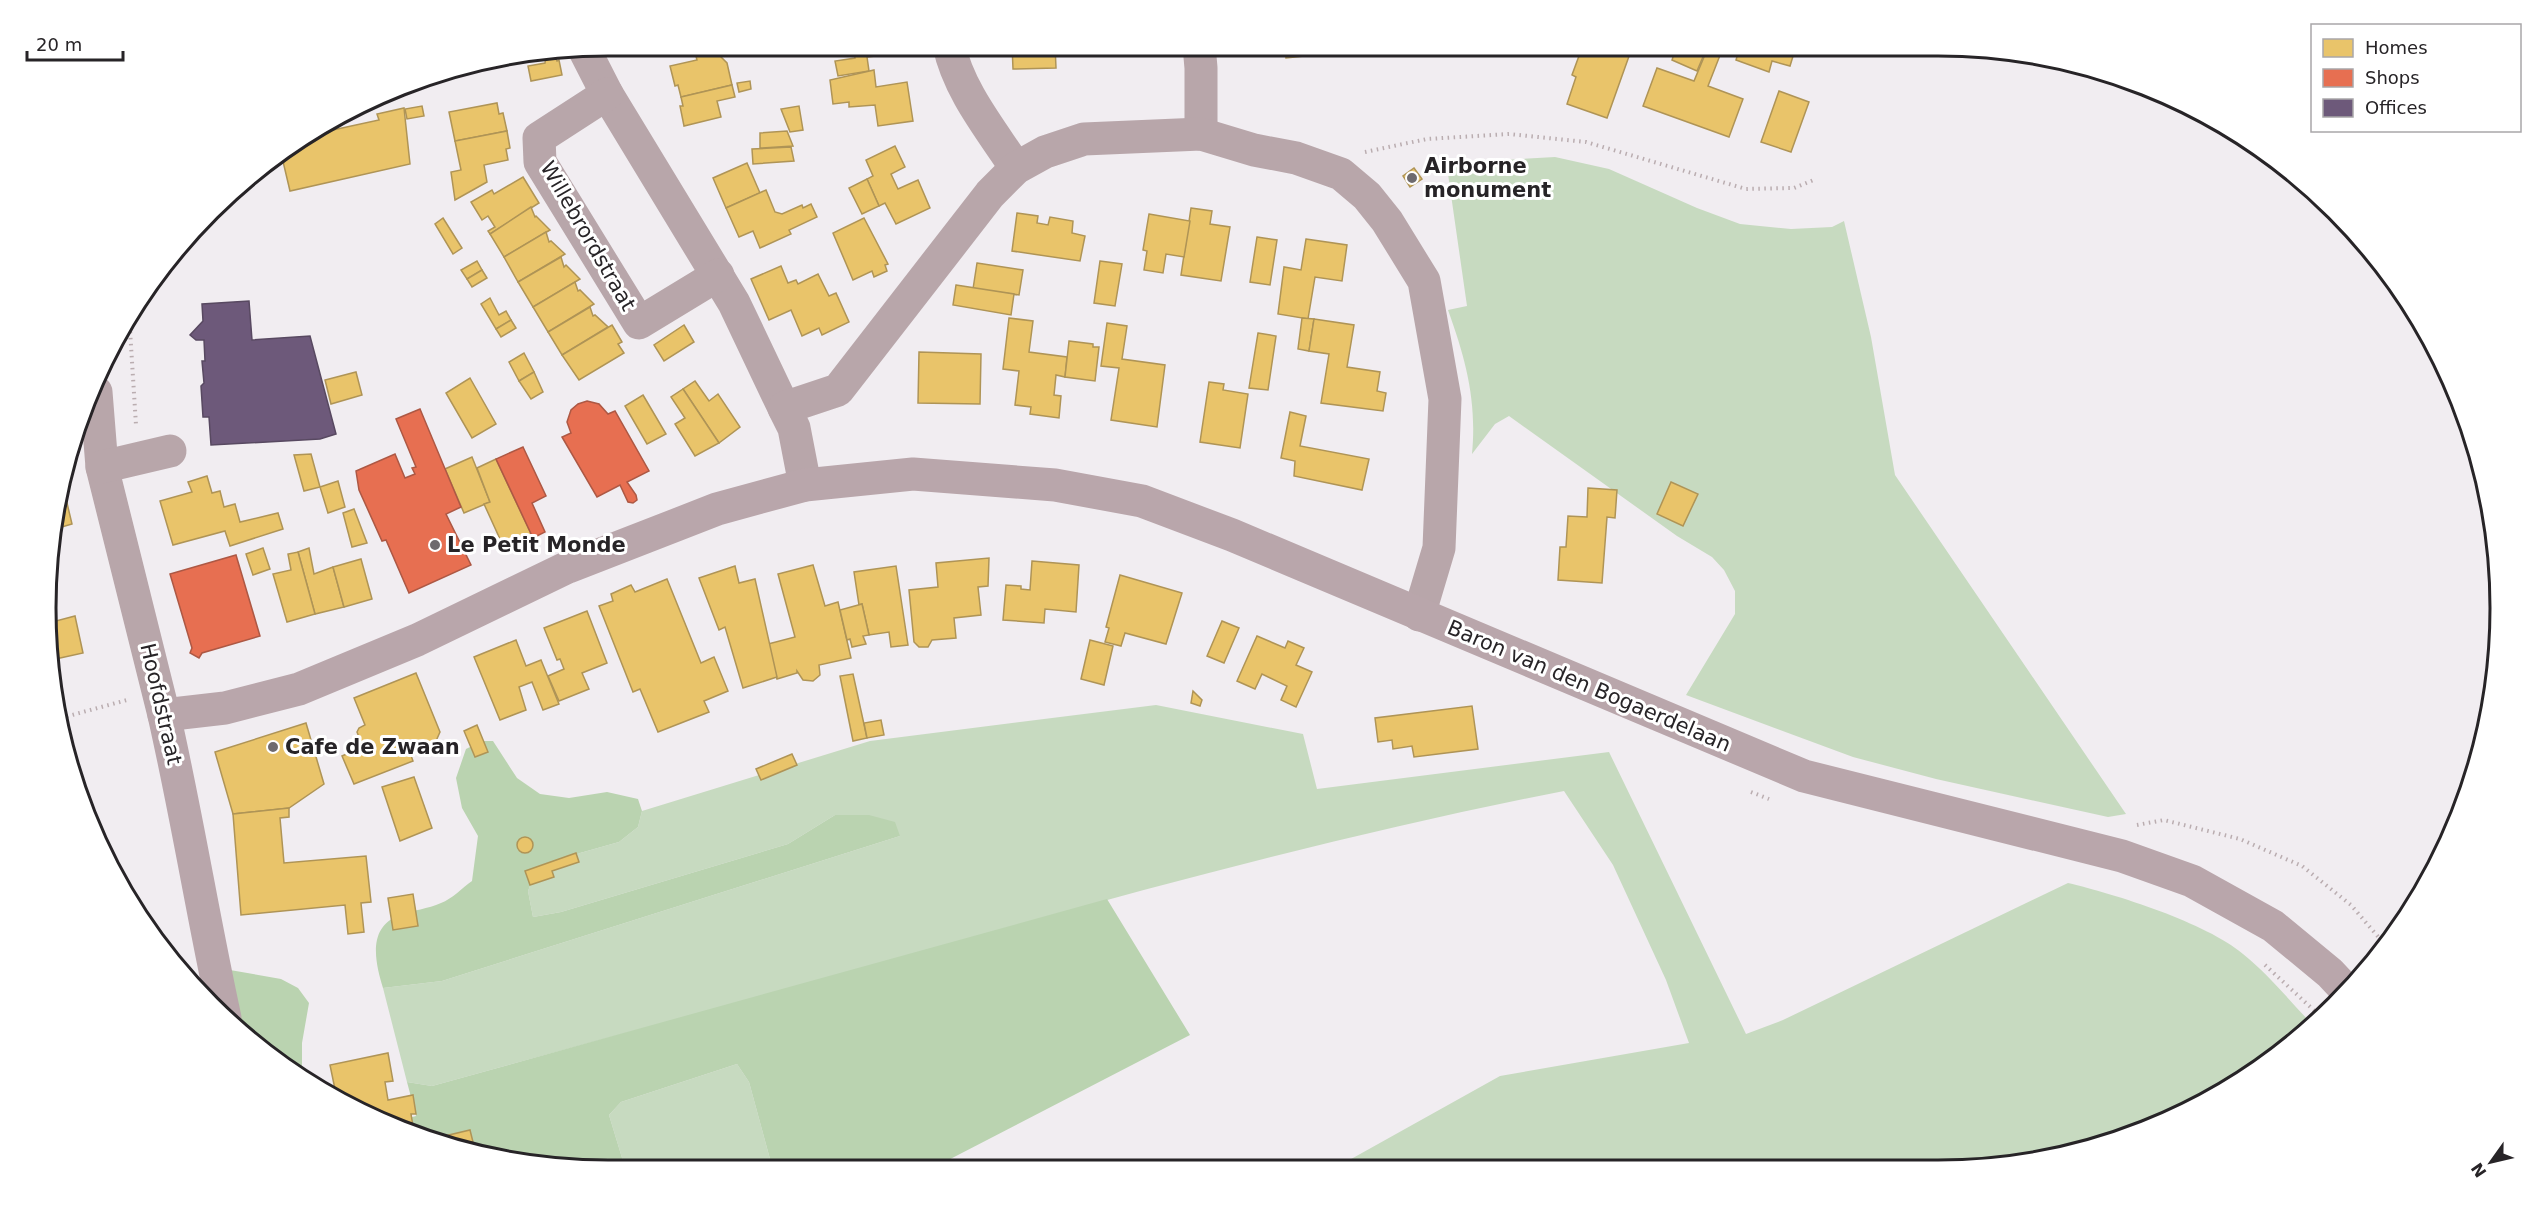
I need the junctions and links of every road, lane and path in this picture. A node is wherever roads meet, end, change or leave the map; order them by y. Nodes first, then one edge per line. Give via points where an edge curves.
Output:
1 (951, 56) edge
2 (1200, 56) edge
3 (588, 57) edge
4 (608, 94) junction
5 (1201, 134) junction
6 (1016, 168) junction
7 (1341, 174) junction
8 (1816, 179) dead end
9 (718, 275) junction
10 (130, 332) edge
11 (94, 407) edge
12 (784, 408) junction
13 (170, 451) dead end
14 (137, 459) junction
15 (102, 467) junction
16 (805, 485) junction
17 (1419, 615) junction
18 (130, 700) dead end
19 (164, 715) junction
20 (66, 717) edge
21 (1741, 788) dead end
22 (1774, 801) dead end
23 (2257, 958) dead end
24 (2341, 985) edge
25 (222, 1003) edge
26 (2315, 1011) edge

1 - 6 street via 976,106
2 - 5 street
3 - 4 street
4 - 9 street
4 - 9 street, Willebrordstraat via 539,138 540,162 639,323
5 - 6 street via 1084,139 1045,152
5 - 7 street via 1296,158
6 - 12 street via 990,195 838,390
7 - 8 path via 1359,153 1427,139 1509,134 1586,142 1746,189 1794,188
7 - 17 street via 1374,204 1424,281 1445,399 1439,548
9 - 12 street
10 - 14 path
11 - 15 street, Hoofdstraat
12 - 16 street via 794,428
13 - 14 street
14 - 15 street
15 - 19 street, Hoofdstraat
16 - 17 main road, Baron van den Bogaerdelaan via 913,474 1055,485 1142,501
16 - 19 main road, Baron van den Bogaerdelaan via 717,509 568,567 417,640 299,689 225,708
17 - 24 main road, Baron van den Bogaerdelaan via 1804,776 2122,856 2192,881 2273,926
18 - 20 path
19 - 25 main road, Hoofdstraat
21 - 22 path
23 - 26 path

